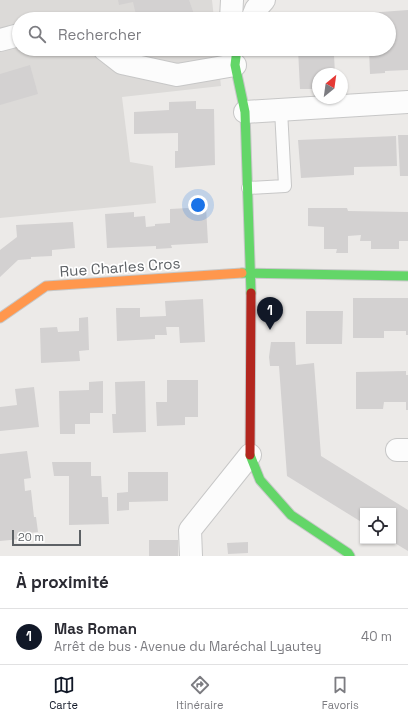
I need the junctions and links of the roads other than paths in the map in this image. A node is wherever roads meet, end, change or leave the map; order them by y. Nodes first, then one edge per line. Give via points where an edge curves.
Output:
1 (232, 0) edge
2 (264, 0) edge
3 (231, 12) edge
4 (255, 12) edge
5 (12, 37) edge
6 (0, 40) edge
7 (113, 56) edge
8 (236, 57) edge
9 (408, 102) edge
10 (281, 110) junction
11 (246, 112) junction
12 (248, 188) junction
13 (251, 272) junction
14 (408, 276) edge
15 (0, 318) edge
16 (250, 455) junction
17 (191, 556) edge
18 (350, 556) edge

1 - 3 street
2 - 4 street
5 - 6 street
7 - 8 street via 122,63 177,75
8 - 11 street
9 - 10 street
10 - 11 street
10 - 12 lane via 285,186
11 - 12 street
12 - 13 street
13 - 14 street, Rue Charles Cros
13 - 15 street, Rue Charles Cros via 46,286
13 - 16 street
16 - 17 street via 190,530
16 - 18 street via 260,480 291,515

